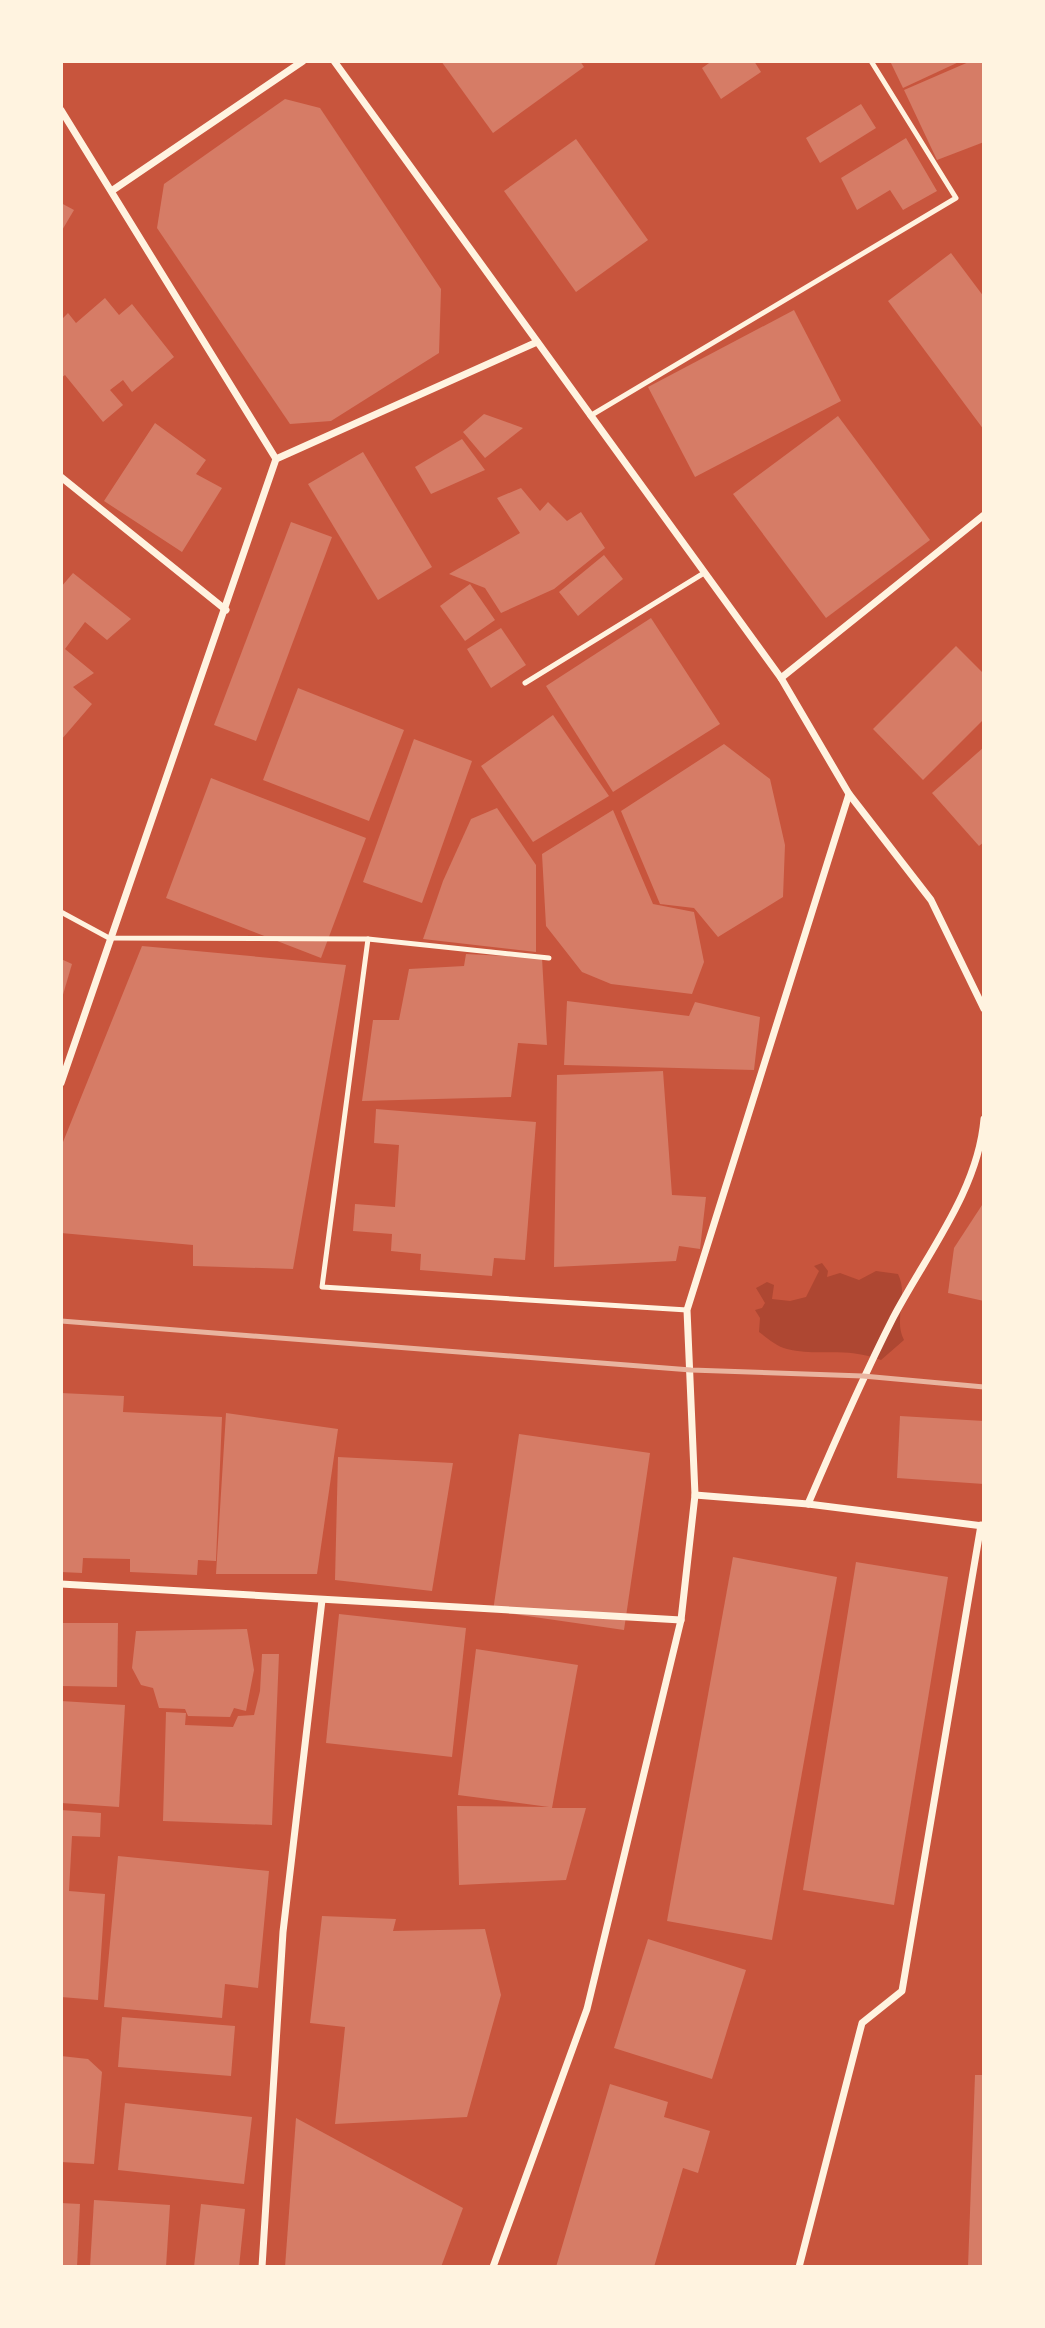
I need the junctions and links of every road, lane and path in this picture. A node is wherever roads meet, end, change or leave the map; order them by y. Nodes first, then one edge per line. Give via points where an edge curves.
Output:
1 (303, 61) edge
2 (334, 61) edge
3 (870, 61) edge
4 (61, 110) edge
5 (113, 190) junction
6 (537, 342) junction
7 (590, 416) junction
8 (276, 459) junction
9 (61, 477) edge
10 (984, 515) edge
11 (704, 573) junction
12 (226, 610) junction
13 (781, 678) junction
14 (524, 683) dead end
15 (849, 794) junction
16 (61, 912) edge
17 (109, 938) junction
18 (368, 939) junction
19 (549, 958) dead end
20 (984, 1009) edge
21 (61, 1083) edge
22 (984, 1119) edge
23 (687, 1310) junction
24 (695, 1495) junction
25 (808, 1504) junction
26 (982, 1526) edge
27 (61, 1584) edge
28 (322, 1600) junction
29 (681, 1620) junction
30 (262, 2267) edge
31 (494, 2267) edge
32 (799, 2267) edge

1 - 5 street
2 - 6 street
3 - 7 lane via 956,198
4 - 5 street
5 - 8 street
6 - 7 street
6 - 8 street
7 - 11 street
8 - 12 street
9 - 12 street
10 - 13 street
11 - 13 street
11 - 14 lane
12 - 17 street
13 - 15 street
15 - 20 street via 931,900
15 - 23 street
16 - 17 lane
17 - 18 lane
17 - 21 street
18 - 19 lane
18 - 23 lane via 322,1287
22 - 25 street via 982,1143 956,1208 917,1271 863,1376
23 - 24 street
24 - 25 street
24 - 29 street
25 - 26 street
26 - 32 street via 902,1992 862,2023
27 - 28 street
28 - 29 street
28 - 30 street via 283,1932
29 - 31 street via 587,2009

